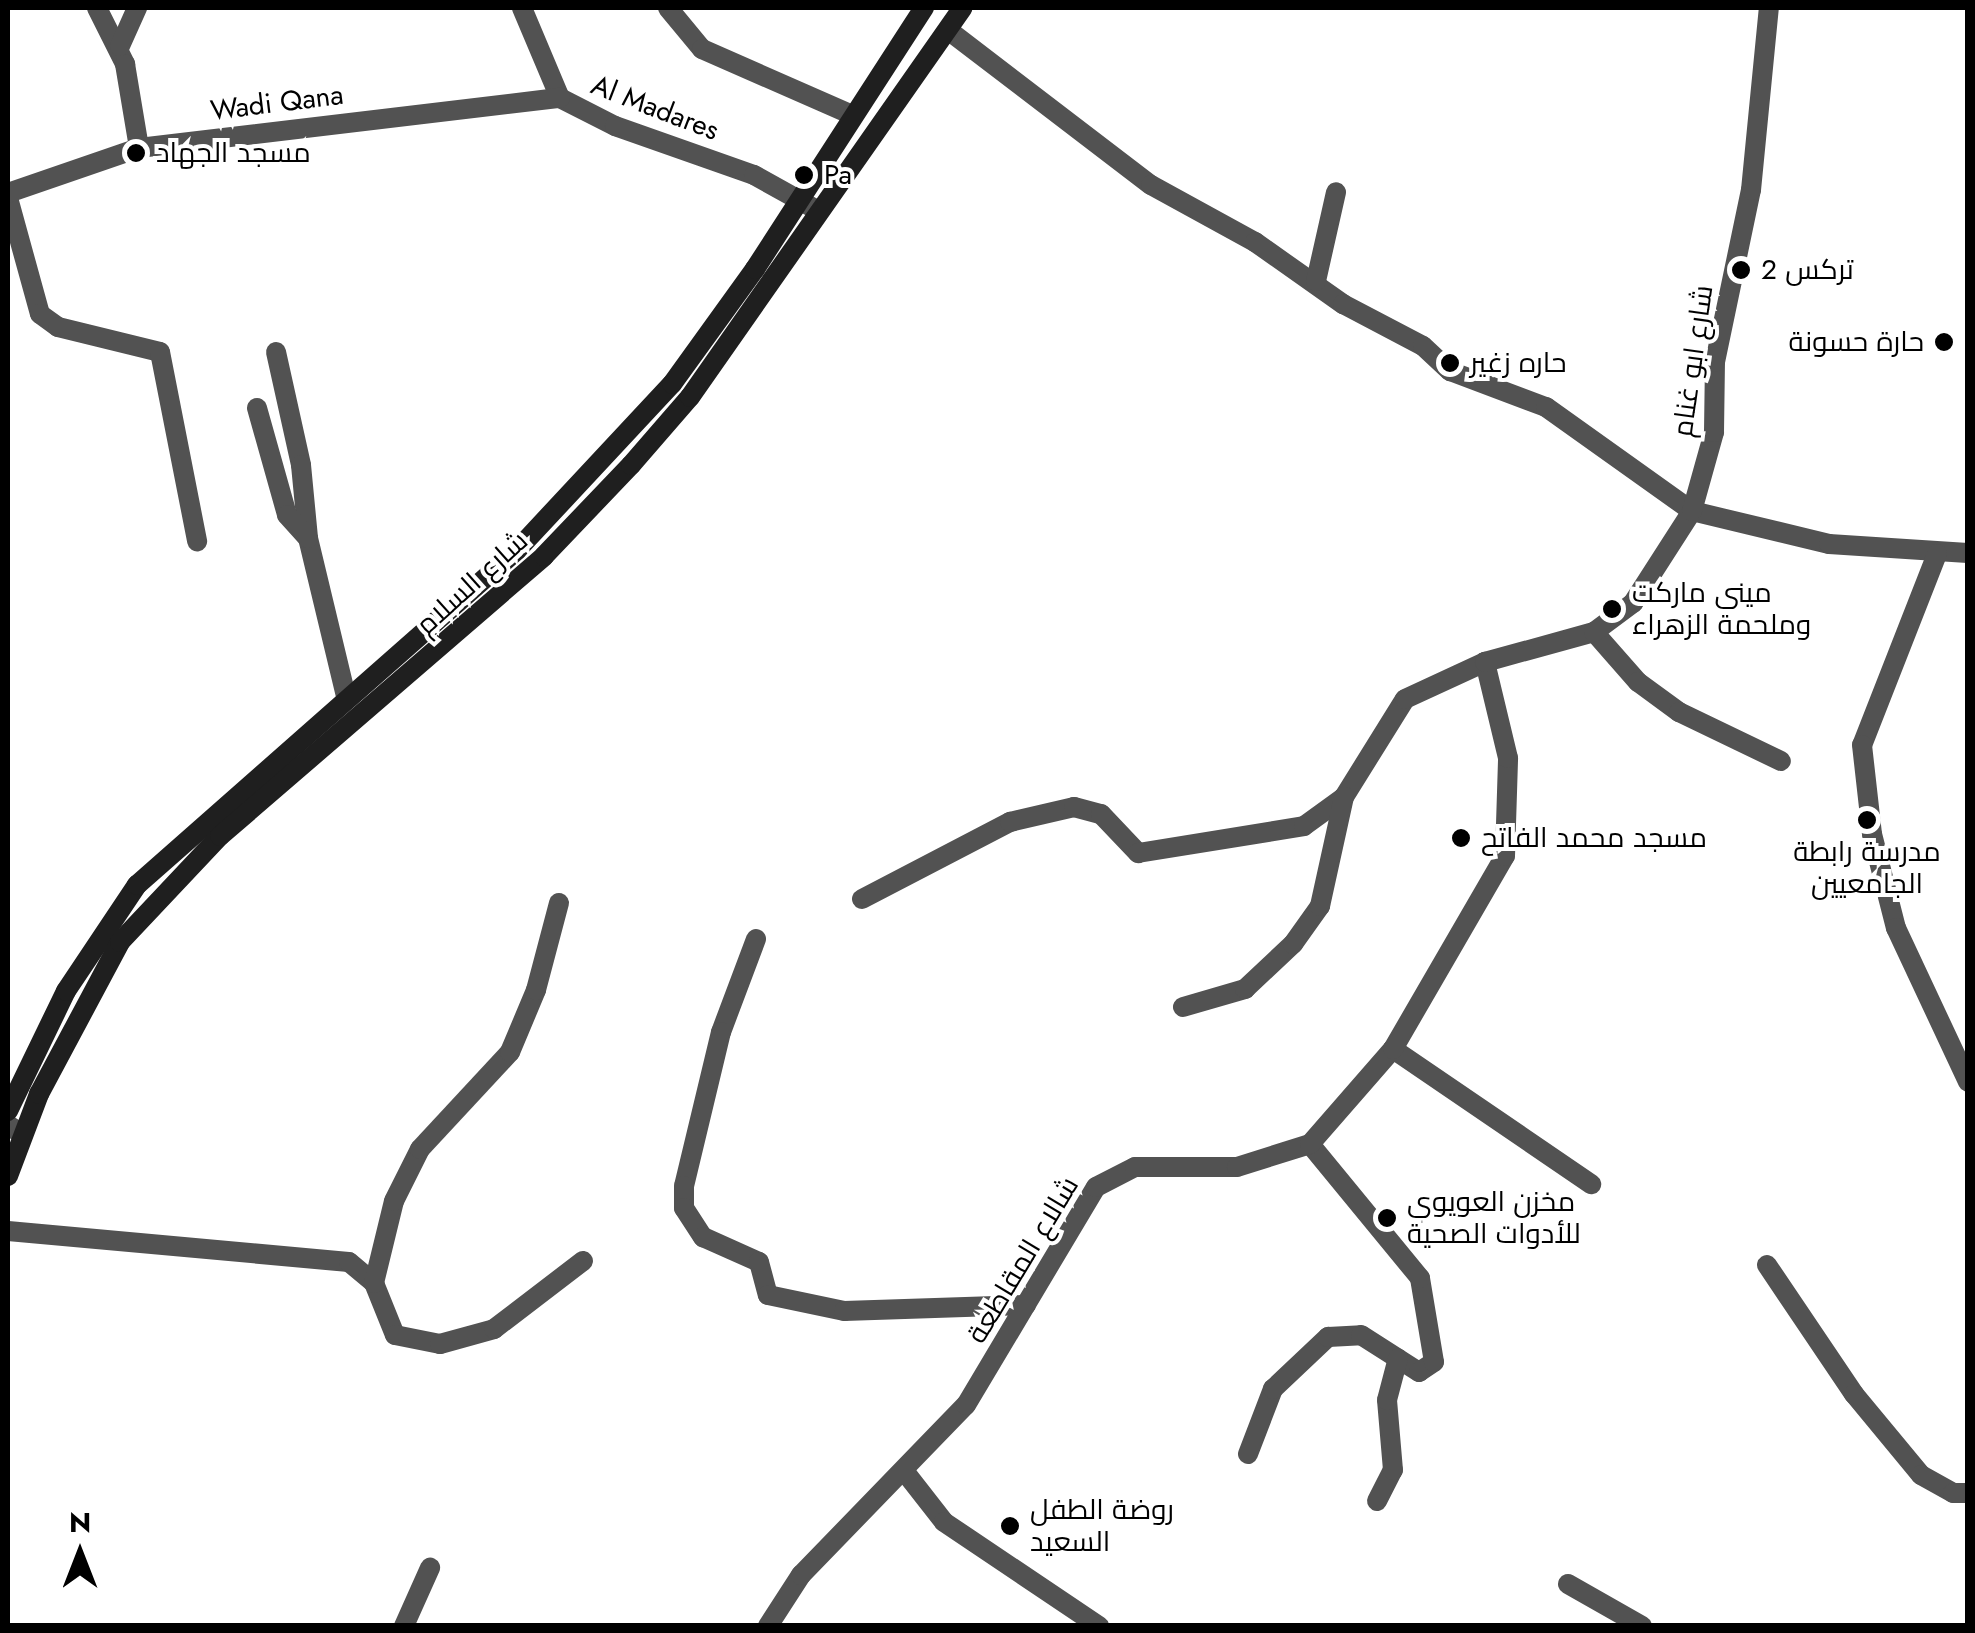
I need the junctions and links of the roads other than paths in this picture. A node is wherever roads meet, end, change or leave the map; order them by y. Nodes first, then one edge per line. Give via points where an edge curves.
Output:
1 (97, 8) edge
2 (137, 8) edge
3 (522, 8) edge
4 (668, 8) edge
5 (924, 8) edge
6 (962, 8) edge
7 (1769, 8) edge
8 (948, 30) junction
9 (120, 46) junction
10 (560, 98) junction
11 (850, 114) junction
12 (139, 148) junction
13 (1336, 192) dead end
14 (8, 195) edge
15 (799, 198) junction
16 (818, 212) junction
17 (1316, 281) junction
18 (276, 352) dead end
19 (257, 408) dead end
20 (1692, 511) junction
21 (308, 538) junction
22 (196, 541) dead end
23 (1968, 553) edge
24 (1937, 554) junction
25 (1594, 632) junction
26 (1485, 662) junction
27 (346, 696) junction
28 (1781, 760) dead end
29 (1344, 798) junction
30 (862, 898) dead end
31 (559, 902) dead end
32 (756, 939) dead end
33 (1183, 1007) dead end
34 (1393, 1049) junction
35 (1968, 1082) edge
36 (8, 1111) edge
37 (12, 1132) edge
38 (1310, 1144) junction
39 (8, 1176) edge
40 (1591, 1184) dead end
41 (8, 1231) edge
42 (583, 1262) dead end
43 (1767, 1264) dead end
44 (374, 1283) junction
45 (1026, 1306) junction
46 (1398, 1358) junction
47 (1248, 1454) dead end
48 (905, 1472) junction
49 (1968, 1492) edge
50 (1377, 1502) dead end
51 (430, 1568) dead end
52 (1568, 1584) dead end
53 (404, 1626) edge
54 (768, 1626) edge
55 (1099, 1626) edge
56 (1642, 1626) edge

1 - 9 street
2 - 9 street
3 - 10 street, Al Madares
4 - 11 street via 702,48
5 - 11 main road, شارع السلام
6 - 8 main road, شارع السلام
7 - 20 street, شارع ابو غنام via 1751,190 1718,342 1714,432
8 - 16 main road, شارع السلام
8 - 17 street via 1151,185
9 - 12 street
10 - 12 street, Wadi Qana
10 - 15 street, Al Madares
11 - 15 main road, شارع السلام
12 - 14 street, Wadi Qana
13 - 17 street
14 - 22 street via 40,314 58,326 160,352
15 - 16 street, Al Madares
15 - 27 main road, شارع السلام via 672,384 610,457 517,550
16 - 37 main road, شارع السلام via 690,397 619,478 544,556 220,836 120,942
17 - 20 street via 1343,304 1423,346 1450,371 1546,408
18 - 21 street via 301,465
19 - 21 street via 288,516
20 - 24 street via 1829,544
20 - 25 street, شارع ابو غنام via 1633,602
21 - 27 street
23 - 24 street
24 - 35 street via 1862,744 1872,834 1896,928
25 - 26 street, شارع ابو غنام
25 - 28 street via 1638,682 1679,712
26 - 29 street, شارع ابو غنام via 1405,699
26 - 34 street via 1508,758 1512,808 1505,856
27 - 36 main road, شارع السلام via 137,884 66,991
29 - 30 street via 1304,826 1138,853 1101,814 1074,807 1010,822
29 - 33 street via 1320,906 1293,944 1244,989
31 - 44 street via 536,990 510,1052 420,1149 394,1201
32 - 45 street via 721,1032 684,1186 684,1208 703,1237 760,1262 768,1296 844,1311
34 - 38 street
34 - 40 street
37 - 39 main road, شارع السلام
38 - 45 street, شالاع المقاطعة via 1237,1167 1114,1173 1080,1207
38 - 46 street via 1420,1278 1433,1364 1419,1372
41 - 44 street via 349,1262
42 - 44 street via 494,1329 440,1344 396,1336
43 - 49 street via 1854,1394 1920,1475 1953,1493
45 - 48 street, شالاع المقاطعة via 966,1405
46 - 47 street via 1360,1335 1319,1342 1272,1389
46 - 50 street via 1387,1400 1393,1470
48 - 54 street, شالاع المقاطعة via 801,1575
48 - 55 street via 944,1522
51 - 53 street
52 - 56 street

